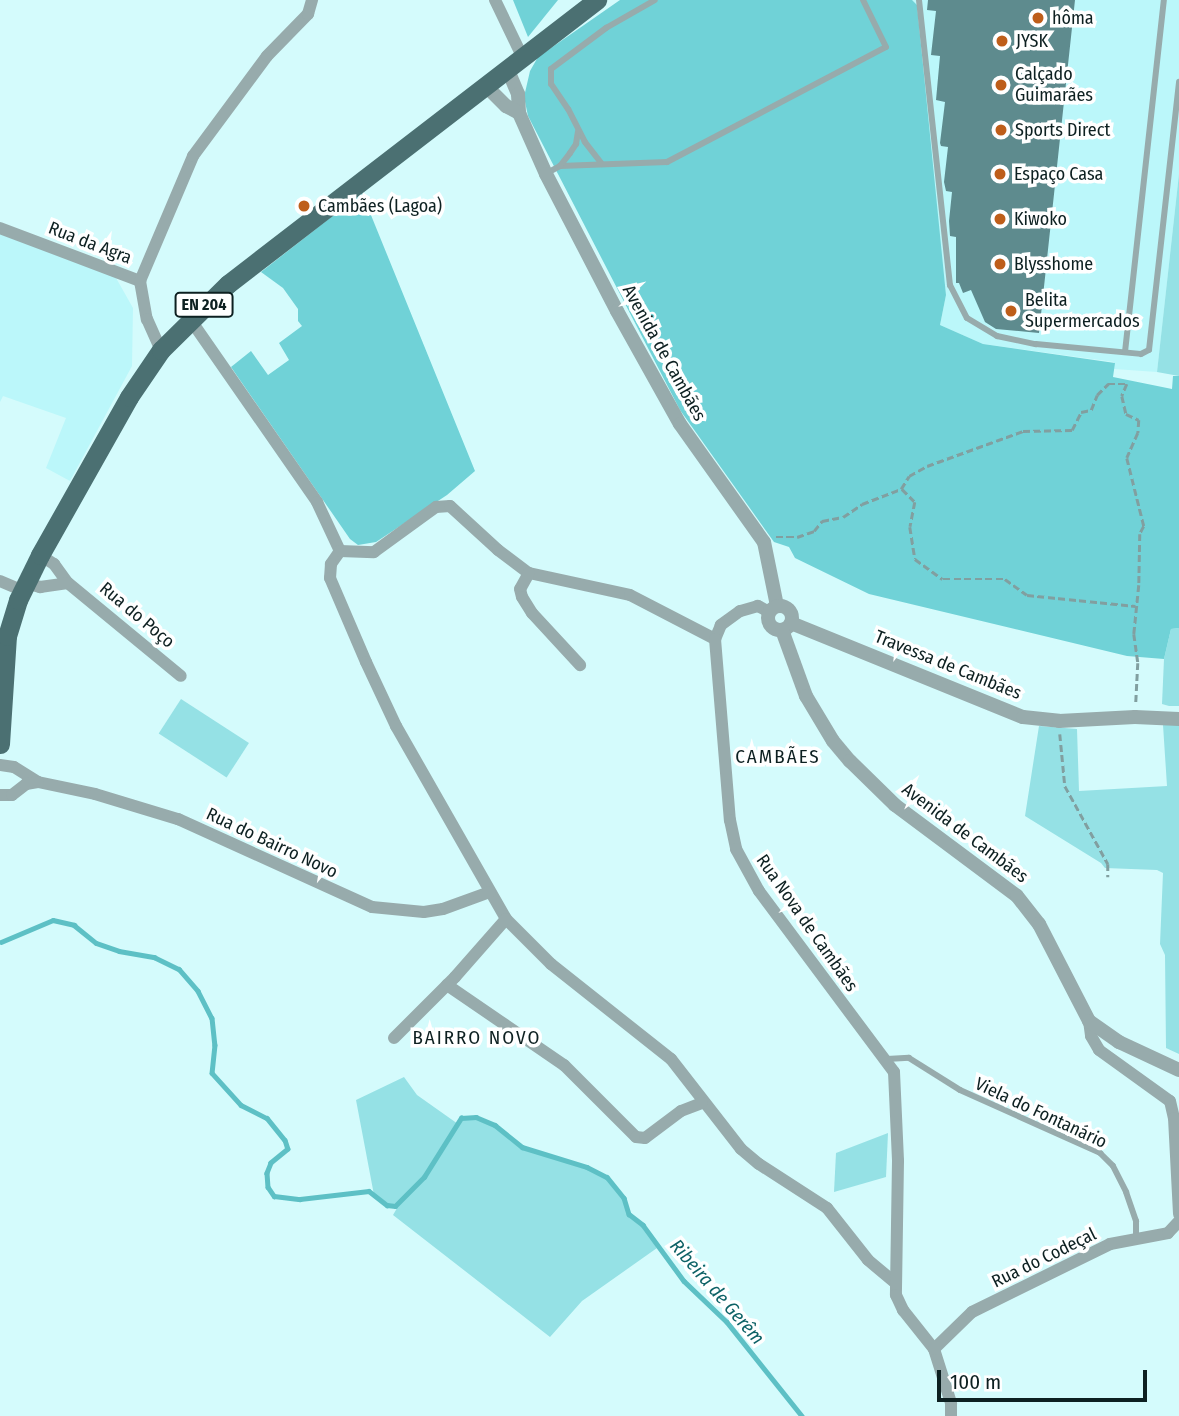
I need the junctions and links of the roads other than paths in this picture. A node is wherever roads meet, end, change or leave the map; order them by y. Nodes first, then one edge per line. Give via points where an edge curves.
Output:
1 (312, 0) edge
2 (495, 0) edge
3 (597, 0) edge
4 (655, 0) edge
5 (863, 0) edge
6 (919, 0) edge
7 (1164, 0) edge
8 (514, 62) junction
9 (1179, 82) edge
10 (485, 85) junction
11 (519, 113) junction
12 (578, 131) junction
13 (602, 164) junction
14 (559, 166) junction
15 (546, 174) junction
16 (0, 228) edge
17 (140, 281) junction
18 (190, 319) junction
19 (161, 349) junction
20 (1125, 352) junction
21 (340, 551) junction
22 (40, 555) junction
23 (529, 573) junction
24 (0, 581) edge
25 (68, 583) junction
26 (24, 587) junction
27 (773, 609) junction
28 (787, 626) junction
29 (715, 639) junction
30 (580, 665) dead end
31 (181, 676) dead end
32 (1175, 719) edge
33 (0, 744) edge
34 (0, 765) edge
35 (38, 782) junction
36 (0, 795) edge
37 (490, 892) junction
38 (506, 919) junction
39 (447, 985) junction
40 (1089, 1021) junction
41 (394, 1038) dead end
42 (887, 1059) junction
43 (1175, 1068) edge
44 (702, 1103) junction
45 (1179, 1214) edge
46 (1179, 1221) edge
47 (1136, 1239) junction
48 (895, 1283) junction
49 (934, 1349) junction
50 (951, 1416) edge

1 - 17 street via 307,14 267,56 193,156
2 - 8 street
3 - 8 main road, EN 204
4 - 12 lane via 606,28 551,69 551,84
5 - 13 lane via 886,47 667,162
6 - 20 lane via 950,285 958,305 967,318 997,337
7 - 20 lane
8 - 10 main road, EN 204
8 - 11 street, Avenida de Cambães
9 - 20 lane via 1151,342 1146,353
10 - 11 street, Avenida de Cambães
10 - 18 main road, EN 204 via 228,284
11 - 15 street, Avenida de Cambães
12 - 13 lane
12 - 14 lane via 576,144
13 - 14 lane
14 - 15 lane
15 - 27 street, Avenida de Cambães via 680,424 764,542
16 - 17 street, Rua da Agra
17 - 19 street, Rua da Agra via 147,319
18 - 19 main road, EN 204
18 - 21 street via 317,502
19 - 22 main road, EN 204
21 - 23 street via 374,552 436,507 450,506
21 - 37 street via 331,564 330,578 366,662 396,726
22 - 25 street, Rua do Poço via 54,564
22 - 26 main road, EN 204
23 - 29 street via 630,595
23 - 30 street via 520,589 522,597
24 - 26 street
25 - 26 street
25 - 31 street, Rua do Poço
26 - 33 main road, EN 204 via 7,636
27 - 28 street, Avenida de Cambães via 788,608 792,615
27 - 29 street via 758,606 740,611 721,625
28 - 32 street, Travessa de Cambães via 835,638 1006,711 1059,720
28 - 40 street, Avenida de Cambães via 806,696 833,741 895,805 1017,896 1039,924
29 - 42 street, Rua Nova de Cambães via 725,790 736,849 759,891
34 - 35 street, Rua do Bairro Novo via 14,767
35 - 36 street via 26,784 12,795
35 - 37 street, Rua do Bairro Novo via 178,819 372,908 425,912
37 - 38 street
38 - 39 street
38 - 44 street via 551,964 671,1059
39 - 41 street
39 - 44 street via 564,1065 636,1137 645,1138 681,1111
40 - 43 street, Avenida de Cambães via 1119,1042
40 - 45 street via 1099,1050 1170,1101
42 - 47 lane, Viela do Fontanário via 909,1058 960,1090 1100,1153 1114,1166 1126,1192 1136,1221
42 - 48 street, Rua Nova de Cambães via 897,1086
44 - 48 street via 741,1149 827,1208 868,1260
46 - 47 street, Rua do Codeçal via 1168,1233
47 - 49 street, Rua do Codeçal via 1110,1244 972,1312
48 - 49 street via 898,1303
49 - 50 street

